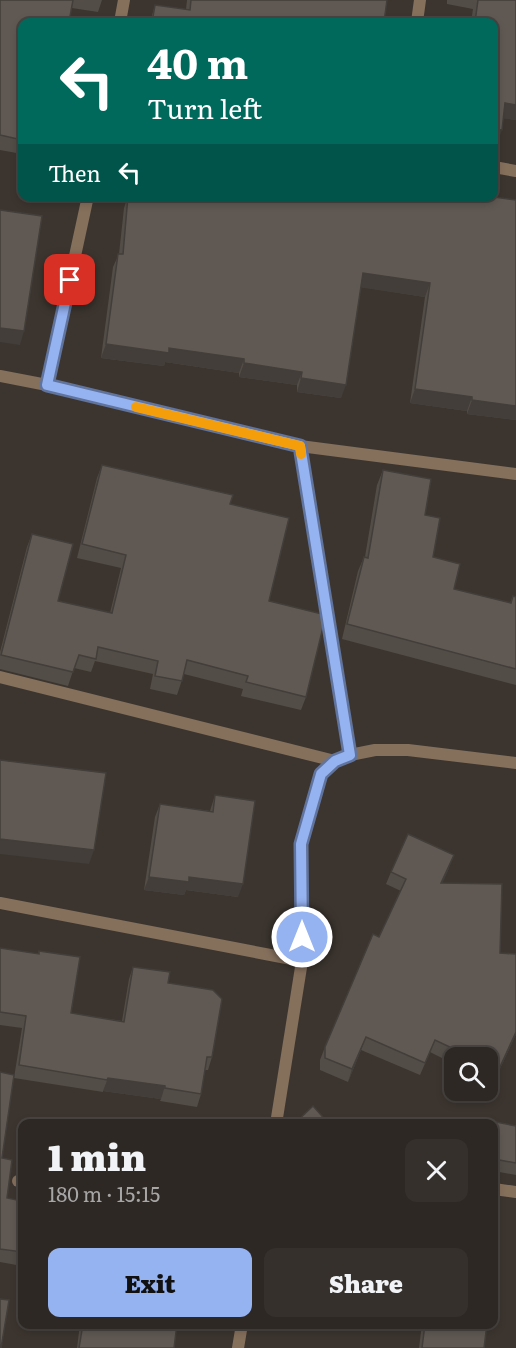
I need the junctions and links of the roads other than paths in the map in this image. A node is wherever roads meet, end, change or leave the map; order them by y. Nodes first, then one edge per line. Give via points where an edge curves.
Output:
1 (124, 0) edge
2 (420, 0) edge
3 (121, 18) edge
4 (418, 18) edge
5 (498, 168) edge
6 (516, 171) edge
7 (87, 201) edge
8 (0, 376) edge
9 (47, 385) junction
10 (300, 446) junction
11 (516, 474) edge
12 (0, 677) edge
13 (350, 755) junction
14 (335, 761) junction
15 (516, 763) edge
16 (0, 903) edge
17 (302, 961) junction
18 (277, 1119) edge
19 (498, 1190) edge
20 (516, 1192) edge
21 (241, 1329) edge
22 (238, 1348) edge

1 - 3 street
2 - 4 street
5 - 6 street
7 - 9 street
8 - 9 street
9 - 10 street
10 - 11 street
10 - 13 street
12 - 14 street
13 - 14 street
13 - 15 street via 408,750
14 - 17 street via 321,774 301,844
16 - 17 street
17 - 18 street
19 - 20 street
21 - 22 street

